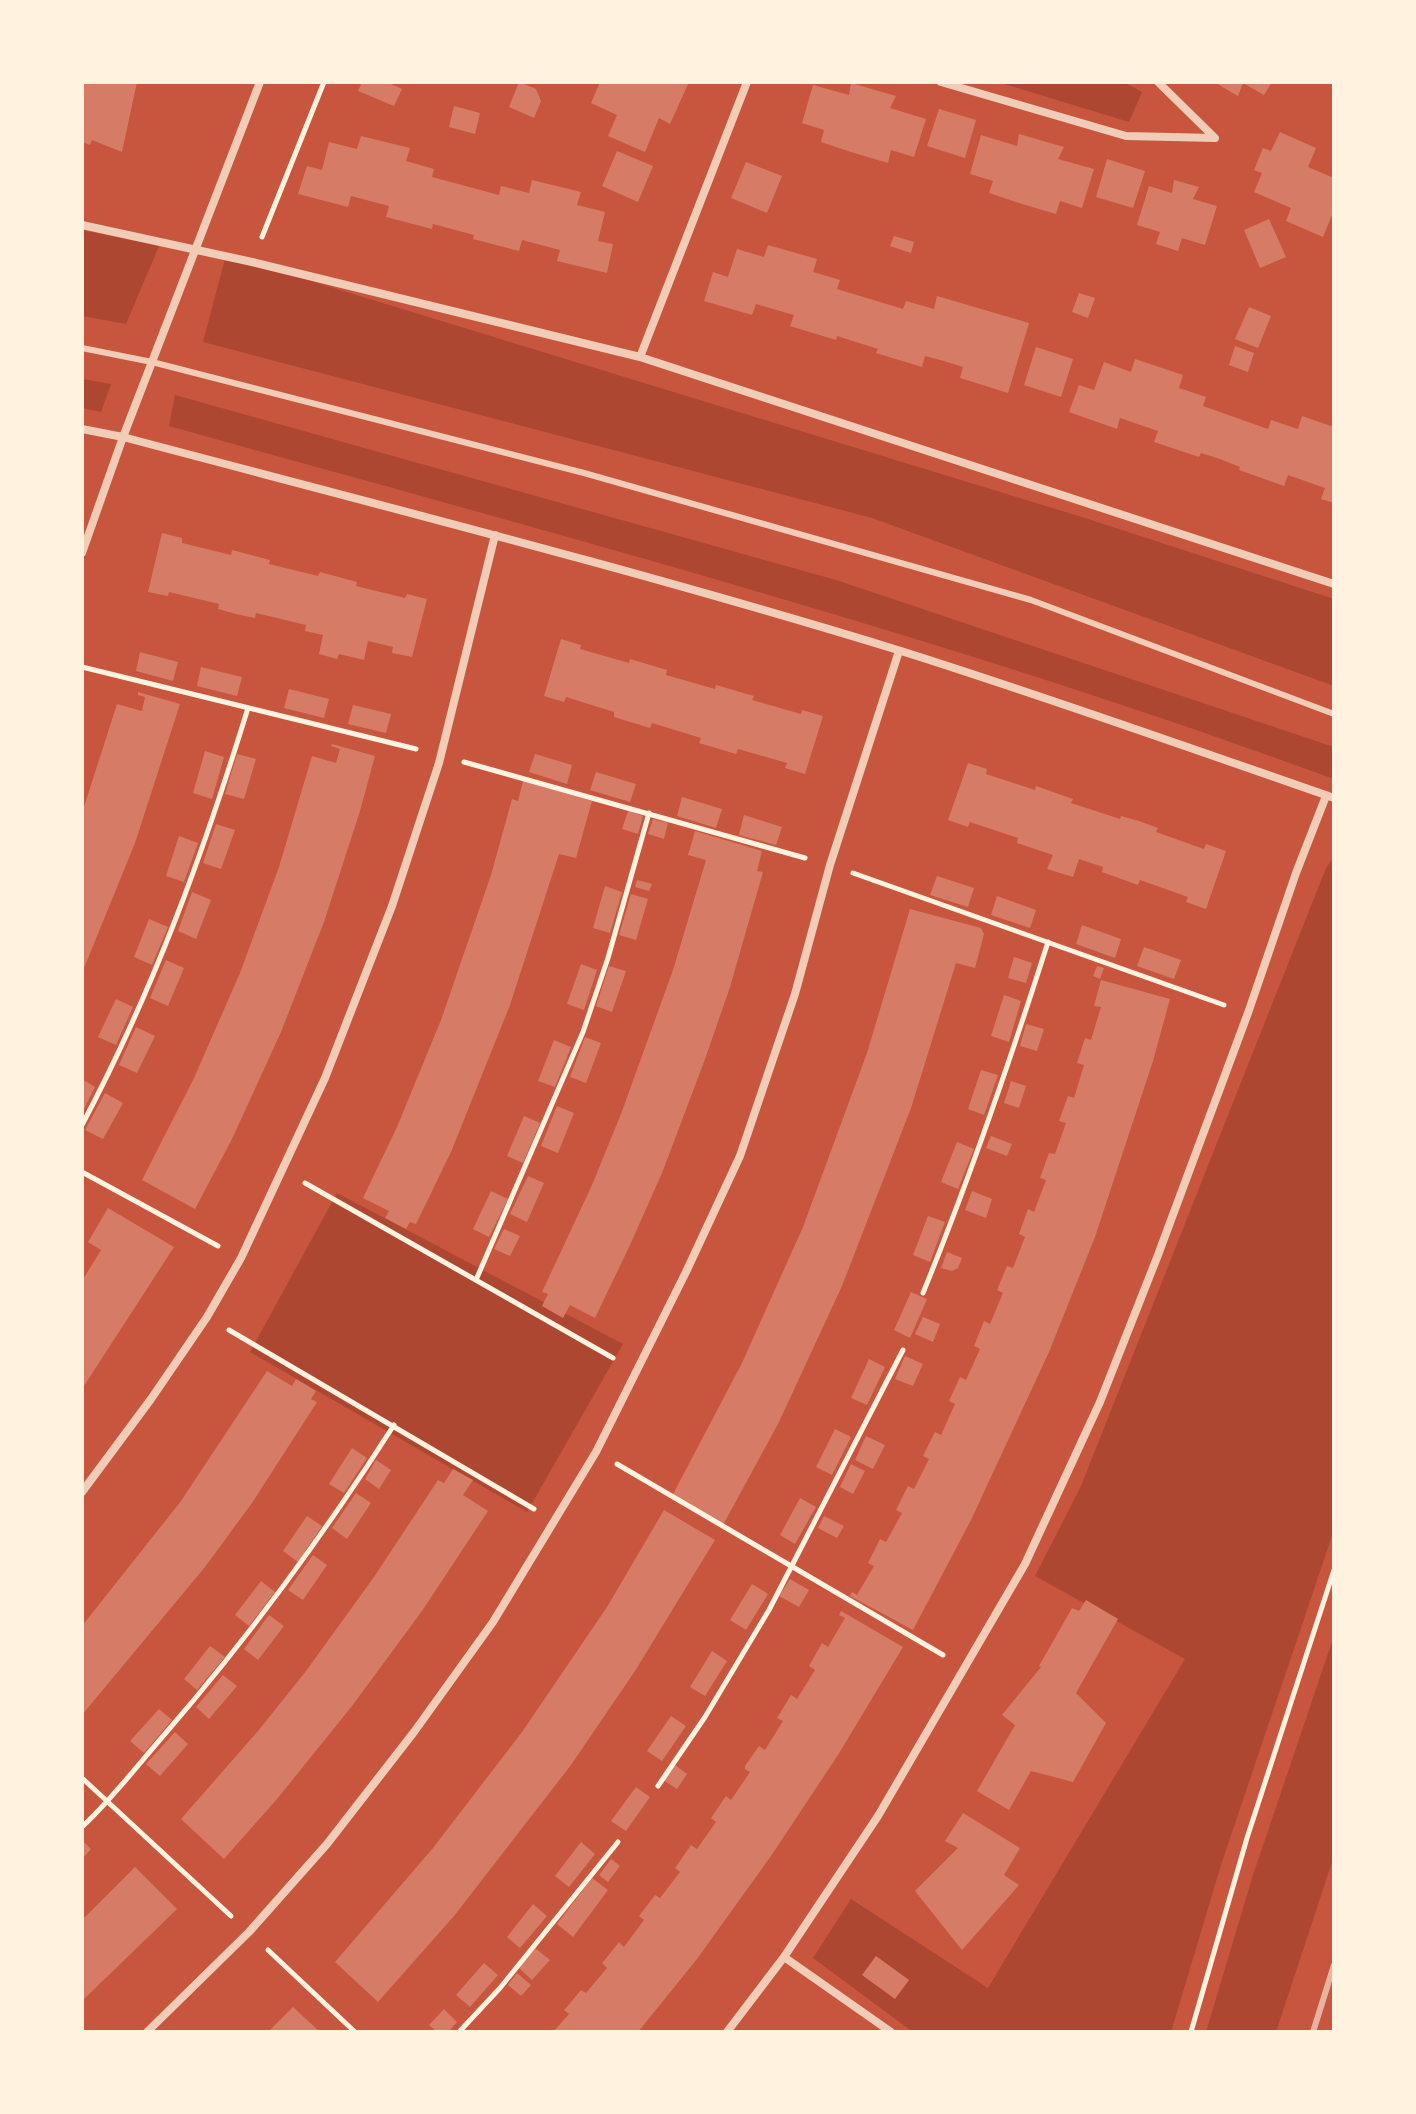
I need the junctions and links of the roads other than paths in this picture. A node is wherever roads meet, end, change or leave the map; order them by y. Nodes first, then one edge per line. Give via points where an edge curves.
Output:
1 (260, 82) edge
2 (747, 82) edge
3 (941, 82) edge
4 (1158, 82) edge
5 (82, 225) edge
6 (195, 251) junction
7 (82, 348) edge
8 (640, 357) junction
9 (152, 362) junction
10 (82, 429) edge
11 (123, 437) junction
12 (495, 535) junction
13 (82, 553) edge
14 (1334, 584) edge
15 (899, 651) junction
16 (1334, 714) edge
17 (1330, 797) edge
18 (82, 1492) edge
19 (784, 1957) junction
20 (147, 2032) edge
21 (727, 2032) edge
22 (891, 2032) edge

1 - 6 street
2 - 8 street
3 - 4 street via 1126,136 1215,138
5 - 6 street
6 - 8 street
6 - 9 street
7 - 9 lane
8 - 14 street
9 - 11 street
9 - 16 lane via 584,473 1031,600
10 - 11 street
11 - 12 street
11 - 13 street
12 - 15 street
12 - 18 street via 441,755 392,906 325,1078 241,1258 207,1317
15 - 17 street via 1110,718
15 - 20 street via 740,1156 596,1452 493,1622 414,1732 327,1844 249,1932
17 - 19 street via 1296,873 1100,1402 1025,1564 878,1816
19 - 21 street
19 - 22 street

